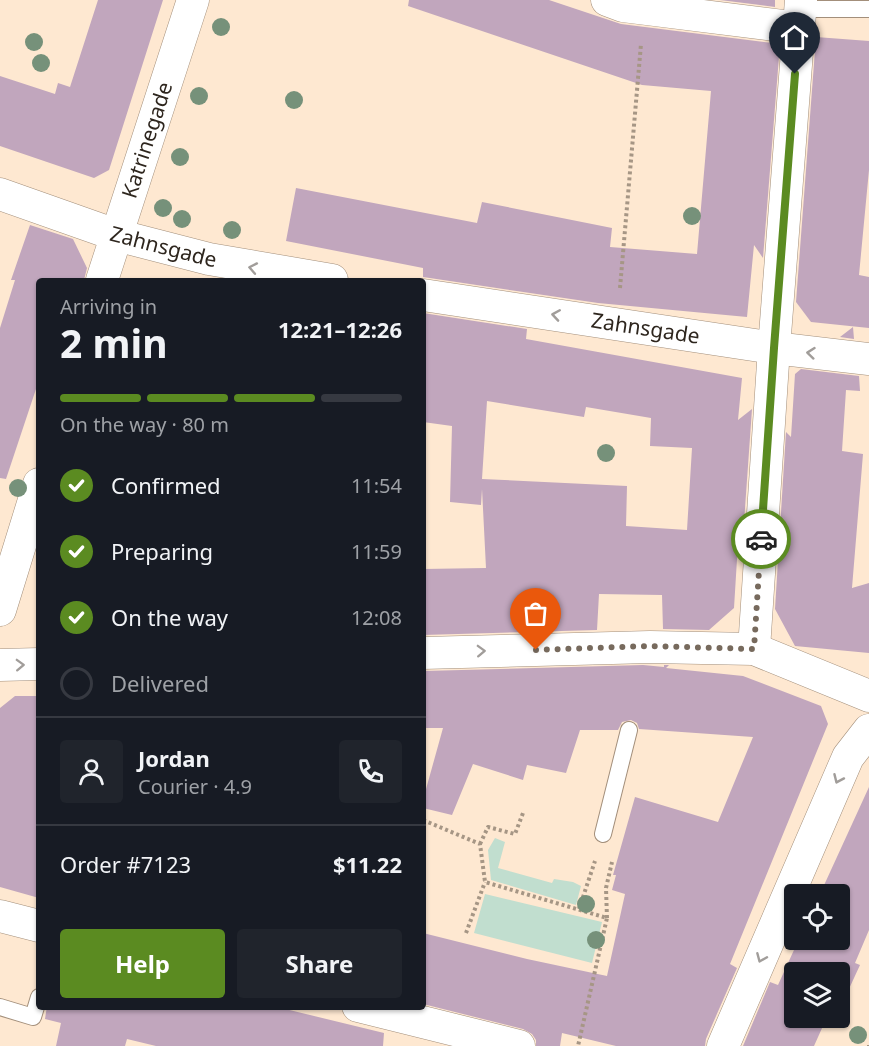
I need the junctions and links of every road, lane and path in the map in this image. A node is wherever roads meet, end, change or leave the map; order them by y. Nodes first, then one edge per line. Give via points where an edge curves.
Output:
1 (193, 0) edge
2 (607, 0) edge
3 (645, 9) junction
4 (869, 9) edge
5 (800, 12) edge
6 (0, 194) edge
7 (116, 235) junction
8 (103, 278) edge
9 (320, 278) edge
10 (426, 295) edge
11 (617, 324) junction
12 (774, 348) junction
13 (869, 359) edge
14 (36, 494) edge
15 (0, 610) edge
16 (754, 649) junction
17 (426, 653) edge
18 (36, 664) edge
19 (0, 665) edge
20 (869, 696) edge
21 (629, 730) dead end
22 (869, 730) edge
23 (523, 813) dead end
24 (426, 821) edge
25 (603, 834) junction
26 (480, 844) junction
27 (485, 882) junction
28 (579, 909) junction
29 (0, 916) edge
30 (607, 918) junction
31 (36, 925) edge
32 (466, 933) dead end
33 (0, 1006) edge
34 (36, 1007) edge
35 (374, 1010) edge
36 (519, 1046) edge
37 (578, 1046) edge
38 (723, 1046) edge

1 - 7 street, Katrinegade
2 - 3 street
3 - 5 street
3 - 11 path
4 - 5 lane
5 - 12 street
6 - 7 street, Zahnsgade
7 - 8 street, Katrinegade
9 -> 7 street, Zahnsgade via 209,259
11 -> 10 street, Zahnsgade
11 - 12 street, Zahnsgade
13 -> 12 street, Zahnsgade
12 - 16 street
14 - 15 street
17 -> 16 street via 647,654
16 - 20 street
19 -> 18 street
21 - 25 lane
22 -> 38 street via 848,757
23 - 26 path via 515,834 488,827
24 - 26 path
25 - 28 path
25 - 30 path via 618,839 606,888
26 - 27 path
27 - 28 path
27 - 32 path
28 - 30 path
29 - 31 street
30 - 37 path
33 - 34 lane via 33,1017
35 - 36 street

